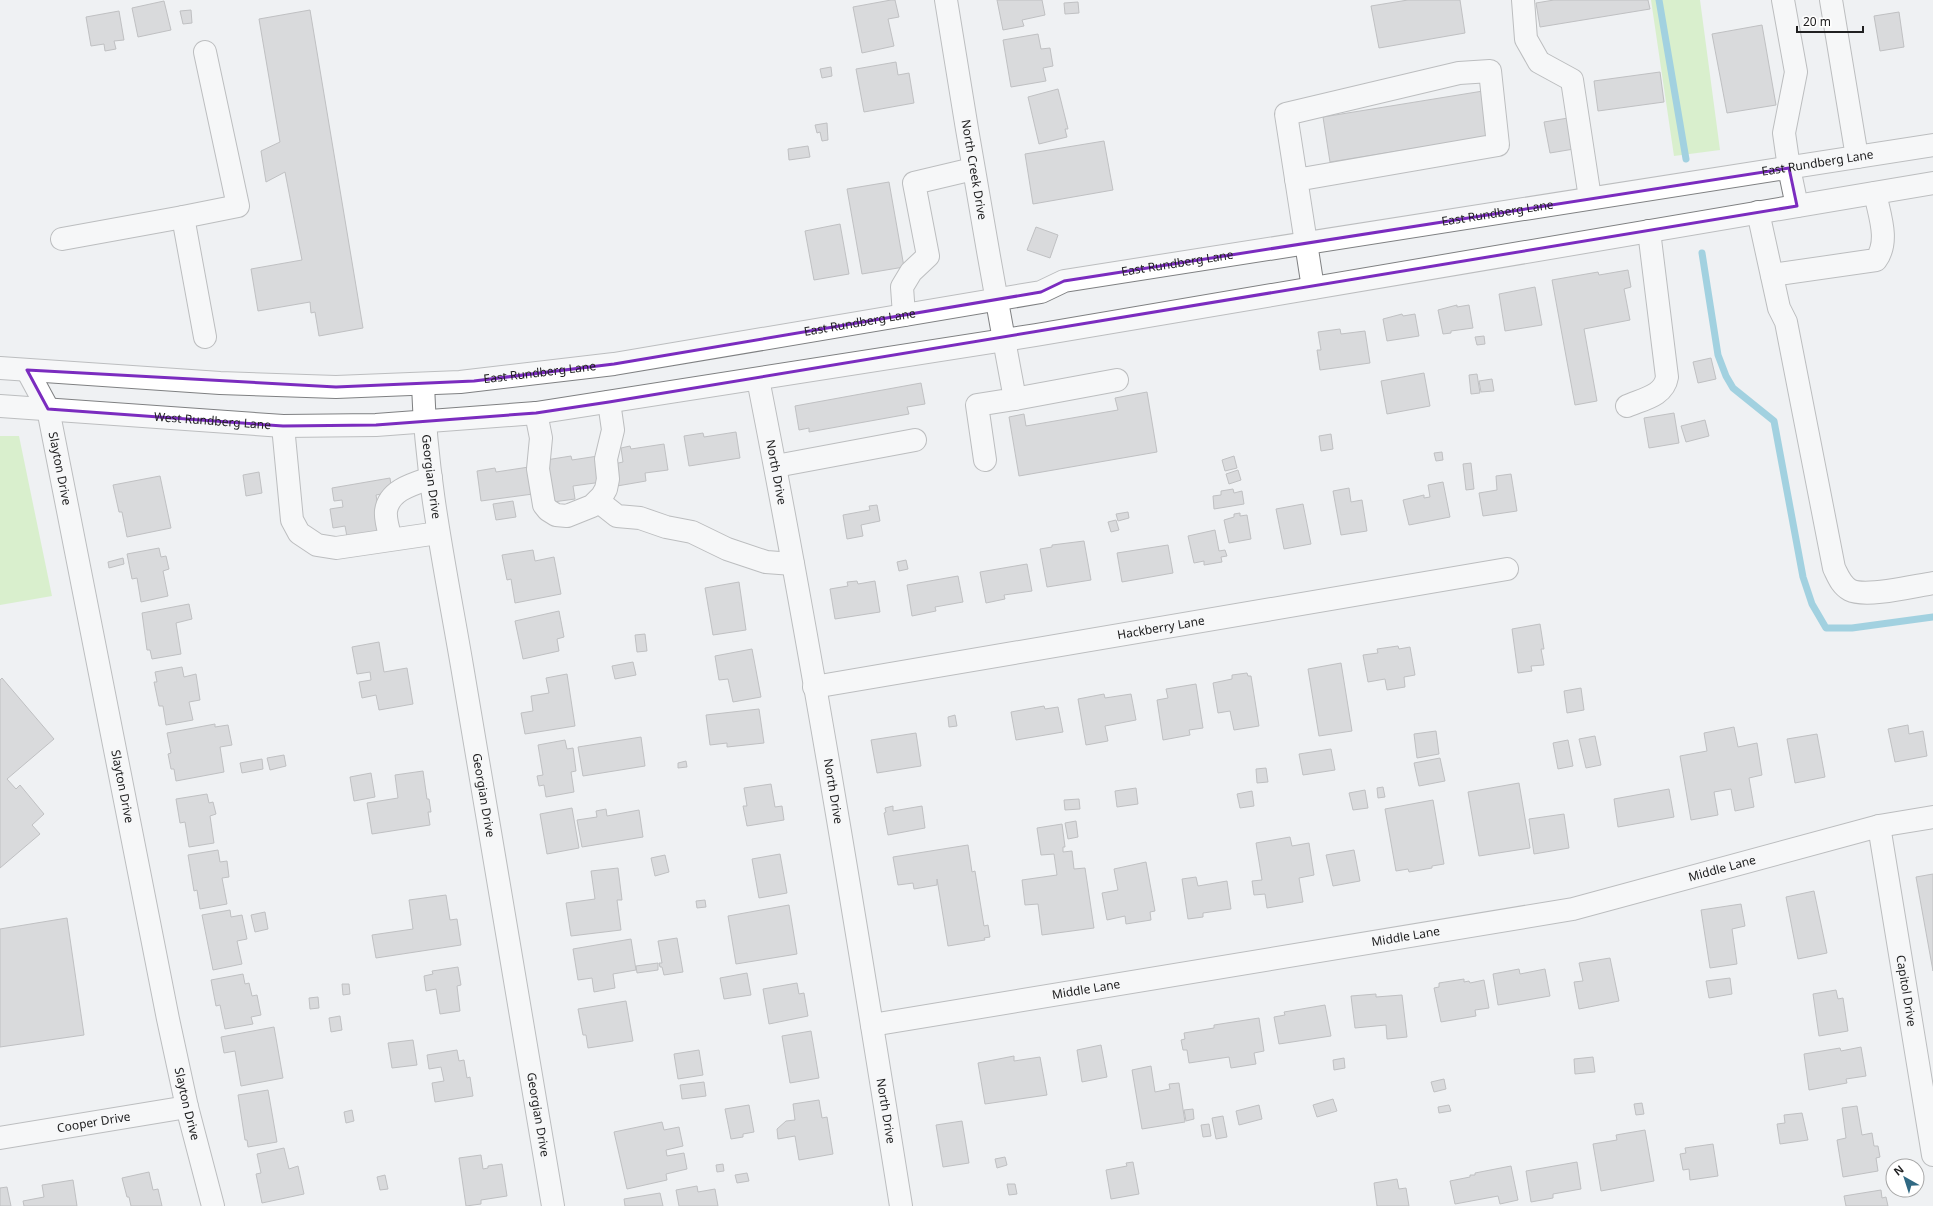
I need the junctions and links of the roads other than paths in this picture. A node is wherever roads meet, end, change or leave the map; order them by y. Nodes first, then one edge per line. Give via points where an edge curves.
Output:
1 (946, 0) edge
2 (1523, 0) edge
3 (1783, 0) edge
4 (1831, 0) edge
5 (205, 52) dead end
6 (1933, 145) edge
7 (1857, 157) junction
8 (1789, 168) junction
9 (973, 169) junction
10 (1296, 180) junction
11 (1933, 183) edge
12 (1875, 193) junction
13 (1590, 198) junction
14 (1797, 206) junction
15 (1758, 212) junction
16 (183, 217) junction
17 (1649, 231) junction
18 (62, 239) dead end
19 (1306, 243) junction
20 (1772, 275) junction
21 (1313, 288) junction
22 (998, 299) junction
23 (904, 315) junction
24 (204, 337) dead end
25 (1005, 340) junction
26 (0, 368) edge
27 (26, 370) junction
28 (758, 378) junction
29 (1117, 380) dead end
30 (423, 384) junction
31 (1014, 399) junction
32 (609, 402) junction
33 (0, 406) edge
34 (1627, 406) dead end
35 (48, 409) junction
36 (536, 413) junction
37 (424, 420) junction
38 (283, 426) junction
39 (915, 440) dead end
40 (985, 460) dead end
41 (776, 466) junction
42 (431, 478) junction
43 (598, 501) junction
44 (438, 533) junction
45 (391, 539) junction
46 (793, 564) junction
47 (1507, 569) dead end
48 (1933, 583) edge
49 (814, 687) junction
50 (1933, 817) edge
51 (1879, 826) junction
52 (872, 1025) junction
53 (187, 1107) junction
54 (0, 1138) edge
55 (1933, 1156) edge
56 (212, 1206) edge
57 (553, 1206) edge
58 (901, 1206) edge

1 - 9 street, North Creek Drive
2 - 13 street via 1526,39 1539,62 1572,80
3 - 8 street via 1796,72 1784,133
4 - 7 street
5 - 16 street via 238,206
6 - 7 street, East Rundberg Lane
7 - 8 street, East Rundberg Lane
8 - 13 street, East Rundberg Lane
8 - 14 street
9 - 22 street, North Creek Drive
9 - 23 street via 914,183 928,256 911,272 902,287
10 - 10 street via 1286,114 1459,73 1490,71 1498,145
10 - 19 street
11 - 12 street
12 - 14 street
12 - 20 street via 1884,242 1876,260
13 - 19 street, East Rundberg Lane
14 - 15 street
15 - 17 street
15 - 20 street
16 - 18 street
16 - 24 street
17 - 21 street
17 - 34 street via 1667,377 1665,386 1658,394
19 - 21 street
19 - 22 street, East Rundberg Lane via 1064,281 1041,292
20 - 48 street via 1779,308 1786,322 1834,568 1839,581 1849,590 1863,594
21 - 25 street
22 - 23 street, East Rundberg Lane
22 - 25 street, North Creek Drive
23 - 30 street, East Rundberg Lane via 614,364 474,381
25 - 28 street
25 - 31 street, North Creek Drive
26 - 27 street
27 - 30 street via 220,383 313,386
27 - 35 street, Slayton Drive
28 - 32 street
28 - 41 street, North Drive
29 - 31 street
30 - 37 street, Georgian Drive
31 - 40 street via 977,405
32 - 36 street
32 - 43 street via 613,422 606,459 608,479 606,489
33 - 35 street, West Rundberg Lane
35 - 38 street, West Rundberg Lane
35 - 53 street, Slayton Drive via 145,908
36 - 37 street
36 - 43 street via 541,438 538,469 544,505 548,510 563,517 583,511
37 - 38 street, West Rundberg Lane via 376,425
37 - 42 street, Georgian Drive
38 - 45 street via 292,520 299,533 317,545 336,548
39 - 41 street
41 - 46 street, North Drive
42 - 44 street, Georgian Drive
42 - 45 street via 409,486 397,493 389,502 386,513
43 - 46 street via 617,516 640,518 692,532 727,549 766,562
44 - 45 street
44 - 57 street, Georgian Drive via 521,1005
46 - 49 street, North Drive
47 - 49 street, Hackberry Lane
49 - 52 street, North Drive
50 - 51 street, Middle Lane
51 - 52 street, Middle Lane via 1573,909
51 - 55 street, Capitol Drive
52 - 58 street, North Drive
53 - 54 street, Cooper Drive
53 - 56 street, Slayton Drive

